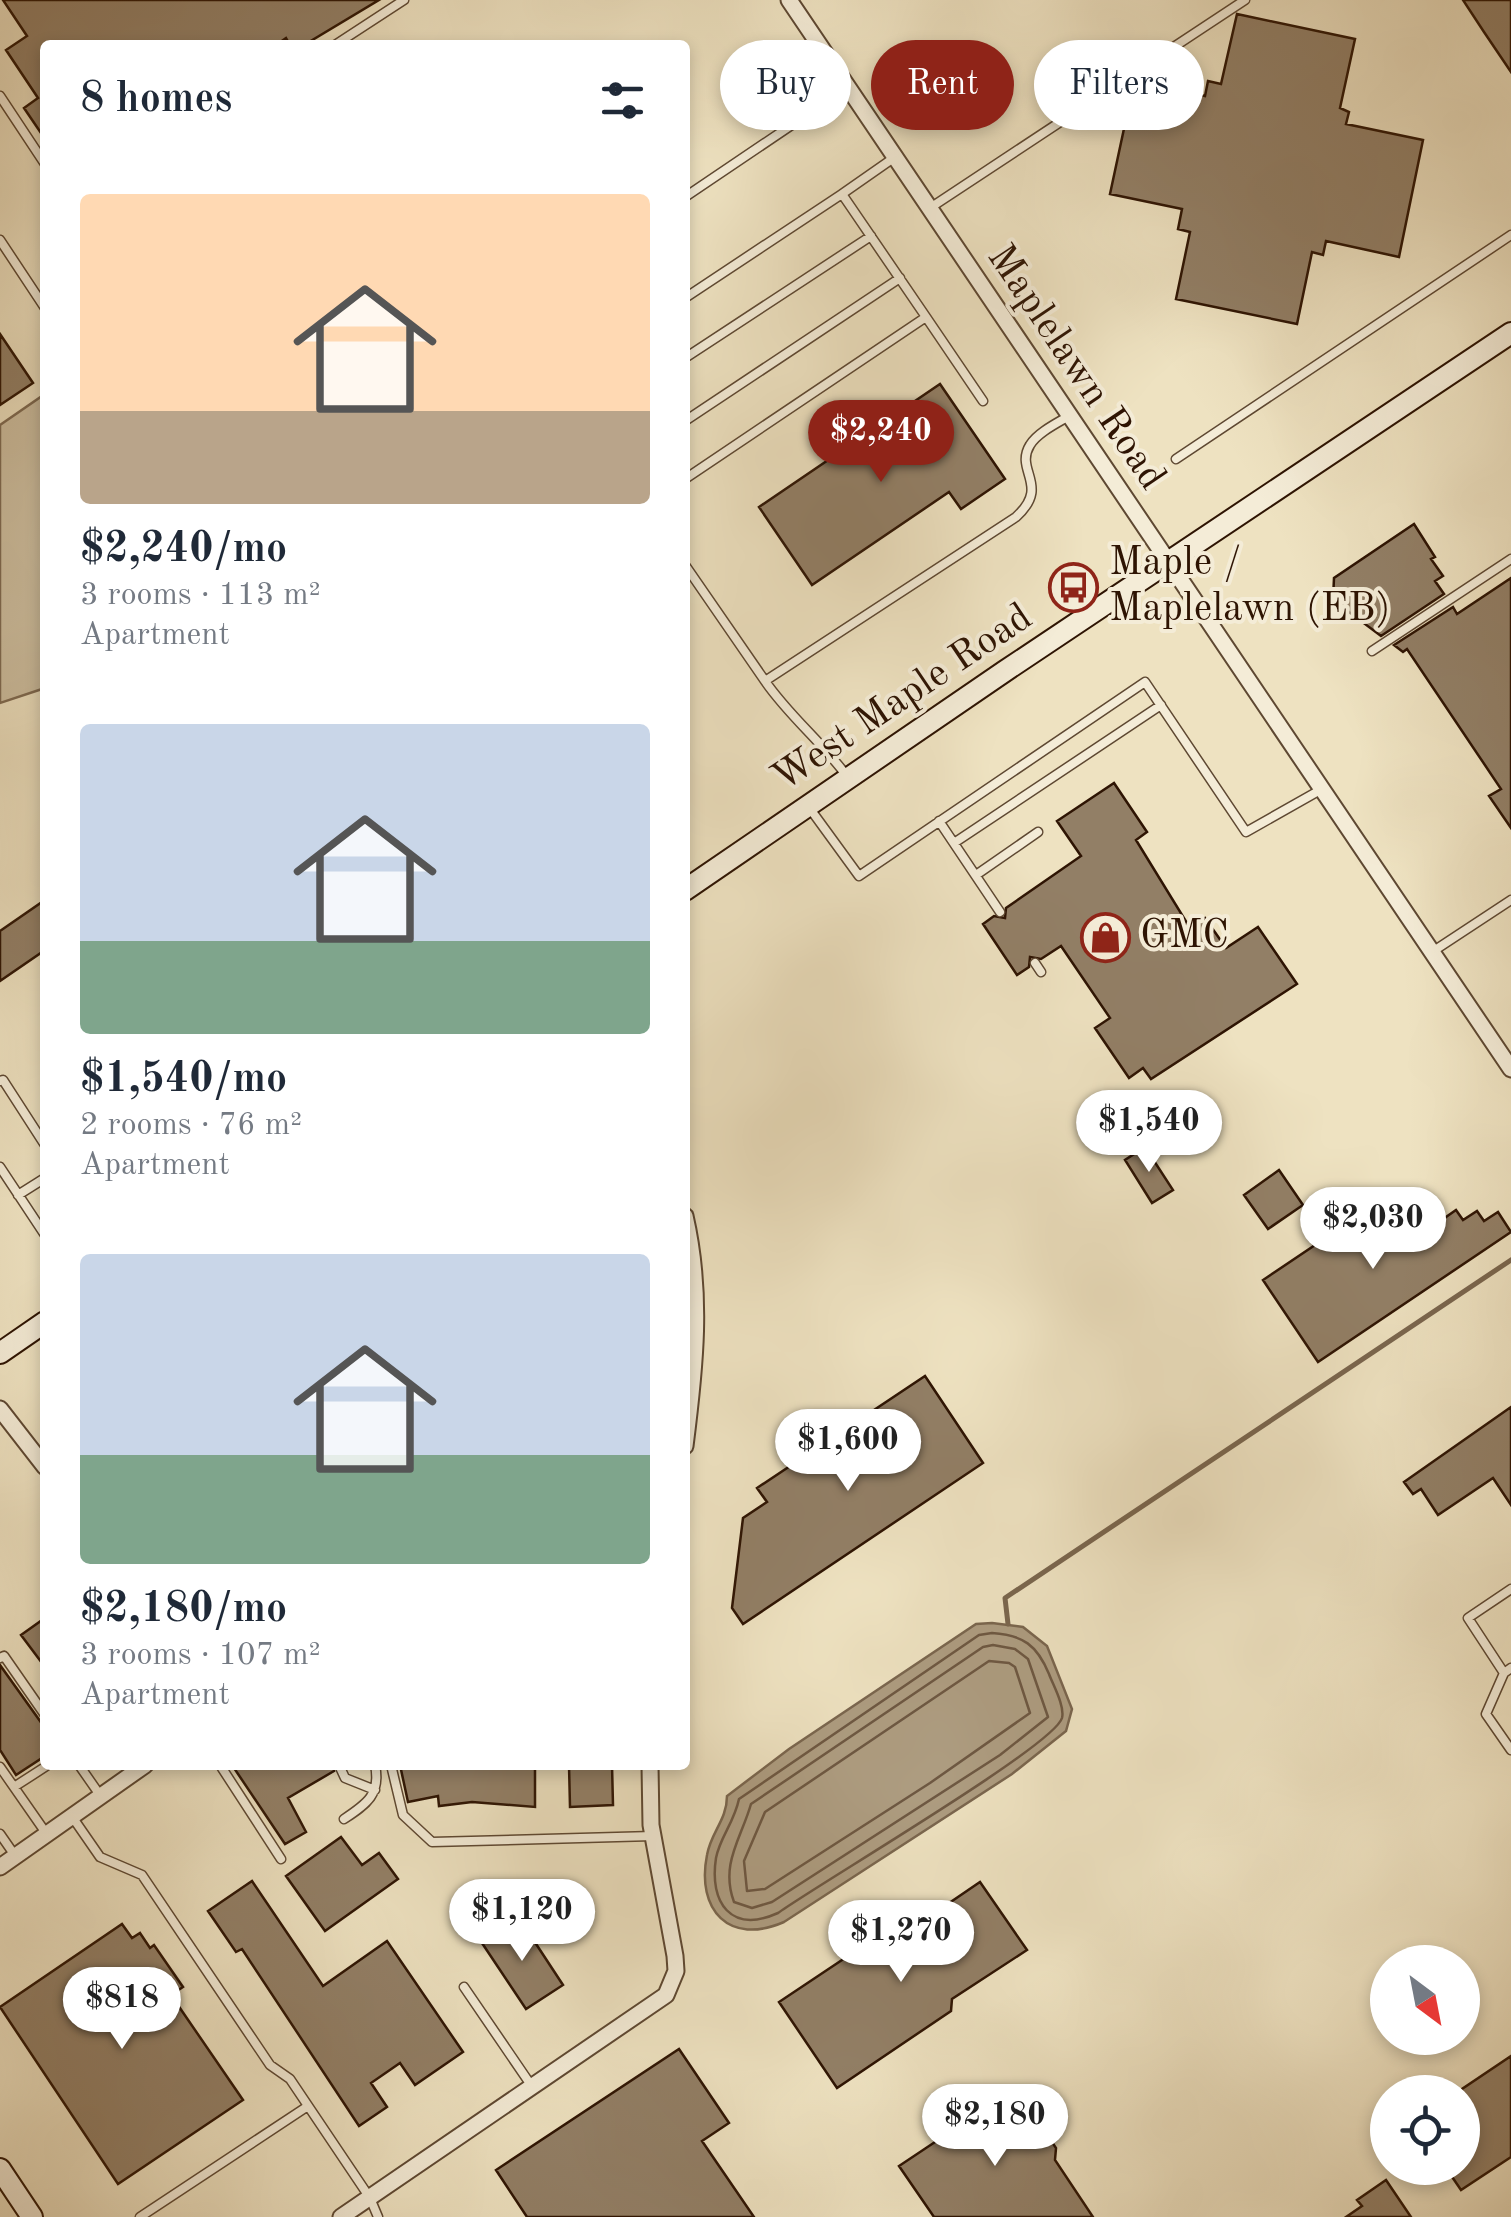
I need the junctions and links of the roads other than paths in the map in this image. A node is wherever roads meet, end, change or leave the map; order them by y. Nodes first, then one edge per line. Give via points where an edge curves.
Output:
1 (404, 0) edge
2 (789, 0) edge
3 (1246, 0) edge
4 (343, 40) edge
5 (816, 40) edge
6 (851, 91) edge
7 (0, 96) edge
8 (784, 130) edge
9 (40, 156) edge
10 (895, 157) junction
11 (690, 194) edge
12 (842, 194) junction
13 (930, 208) junction
14 (1511, 235) edge
15 (871, 236) junction
16 (0, 240) edge
17 (900, 278) junction
18 (690, 295) edge
19 (40, 300) edge
20 (926, 317) junction
21 (1511, 333) edge
22 (690, 355) edge
23 (983, 401) dead end
24 (1068, 416) junction
25 (690, 418) edge
26 (1176, 459) dead end
27 (690, 476) edge
28 (1511, 559) edge
29 (1168, 563) junction
30 (690, 572) edge
31 (1372, 651) dead end
32 (765, 681) junction
33 (1161, 706) junction
34 (848, 778) junction
35 (1322, 789) junction
36 (808, 806) junction
37 (939, 821) junction
38 (1038, 832) dead end
39 (954, 843) junction
40 (976, 875) junction
41 (690, 887) edge
42 (1511, 900) edge
43 (1000, 912) dead end
44 (1432, 952) junction
45 (1035, 963) dead end
46 (1042, 972) dead end
47 (1511, 1069) edge
48 (0, 1082) edge
49 (40, 1137) edge
50 (0, 1167) edge
51 (40, 1181) edge
52 (18, 1195) junction
53 (40, 1227) edge
54 (690, 1247) edge
55 (40, 1325) edge
56 (0, 1353) edge
57 (690, 1397) edge
58 (0, 1409) edge
59 (40, 1461) edge
60 (1511, 1590) edge
61 (0, 1658) edge
62 (1508, 1670) edge
63 (40, 1708) edge
64 (1511, 1750) edge
65 (0, 1767) edge
66 (41, 1770) edge
67 (82, 1770) edge
68 (138, 1770) edge
69 (223, 1770) edge
70 (342, 1770) edge
71 (376, 1770) edge
72 (392, 1770) edge
73 (650, 1770) edge
74 (14, 1788) junction
75 (375, 1790) junction
76 (102, 1798) junction
77 (73, 1818) junction
78 (344, 1819) dead end
79 (0, 1834) edge
80 (47, 1835) junction
81 (652, 1836) junction
82 (16, 1857) junction
83 (281, 1858) dead end
84 (0, 1868) edge
85 (464, 1987) dead end
86 (532, 2088) junction
87 (308, 2106) junction
88 (0, 2171) edge
89 (370, 2198) junction
90 (32, 2217) edge
91 (140, 2217) edge
92 (342, 2217) edge
93 (378, 2217) edge

1 - 4 lane
2 - 5 street, Maplelawn Road
3 - 13 lane
6 - 10 street, Maplelawn Road
7 - 9 lane
8 - 11 lane
10 - 12 lane
10 - 13 street, Maplelawn Road
12 - 15 lane
12 - 18 lane
13 - 24 street, Maplelawn Road
14 - 26 lane
15 - 17 lane
15 - 22 lane
16 - 19 lane
17 - 20 lane
17 - 25 lane
20 - 23 lane
20 - 27 lane
21 - 29 main road, West Maple Road
24 - 29 street, Maplelawn Road
24 - 32 lane via 1030,444 1026,461 1034,488 1016,517
28 - 31 lane
29 - 34 main road, West Maple Road
29 - 35 street, Maplelawn Road
30 - 32 lane
32 - 34 lane
33 - 35 lane via 1246,832
33 - 37 lane via 1144,682
33 - 39 lane
34 - 36 main road, West Maple Road
35 - 44 street, Maplelawn Road
36 - 37 lane via 858,876
36 - 41 main road, West Maple Road
37 - 39 lane
38 - 40 lane
39 - 40 lane
40 - 43 lane
42 - 44 lane
44 - 47 street, Maplelawn Road
45 - 46 lane
48 - 49 lane
50 - 52 lane
51 - 52 lane
52 - 53 lane
54 - 57 street via 697,1328
55 - 56 main road
58 - 59 street
60 - 62 lane via 1468,1618
61 - 63 lane
62 - 64 lane via 1486,1714
65 - 74 lane
66 - 74 lane
67 - 76 lane
68 - 76 street
69 - 83 lane
70 - 75 lane via 345,1778
71 - 75 lane
72 - 81 lane via 403,1816 432,1842
73 - 81 street
74 - 80 lane
75 - 78 lane via 370,1803
76 - 77 street
77 - 80 street
77 - 87 lane via 100,1857 142,1875 270,2065 290,2078
79 - 82 lane
80 - 82 street
81 - 86 street via 676,1971 666,1994
82 - 84 street
85 - 86 lane
86 - 89 street
87 - 89 lane
87 - 91 lane
88 - 90 main road
89 - 92 street
89 - 93 lane

